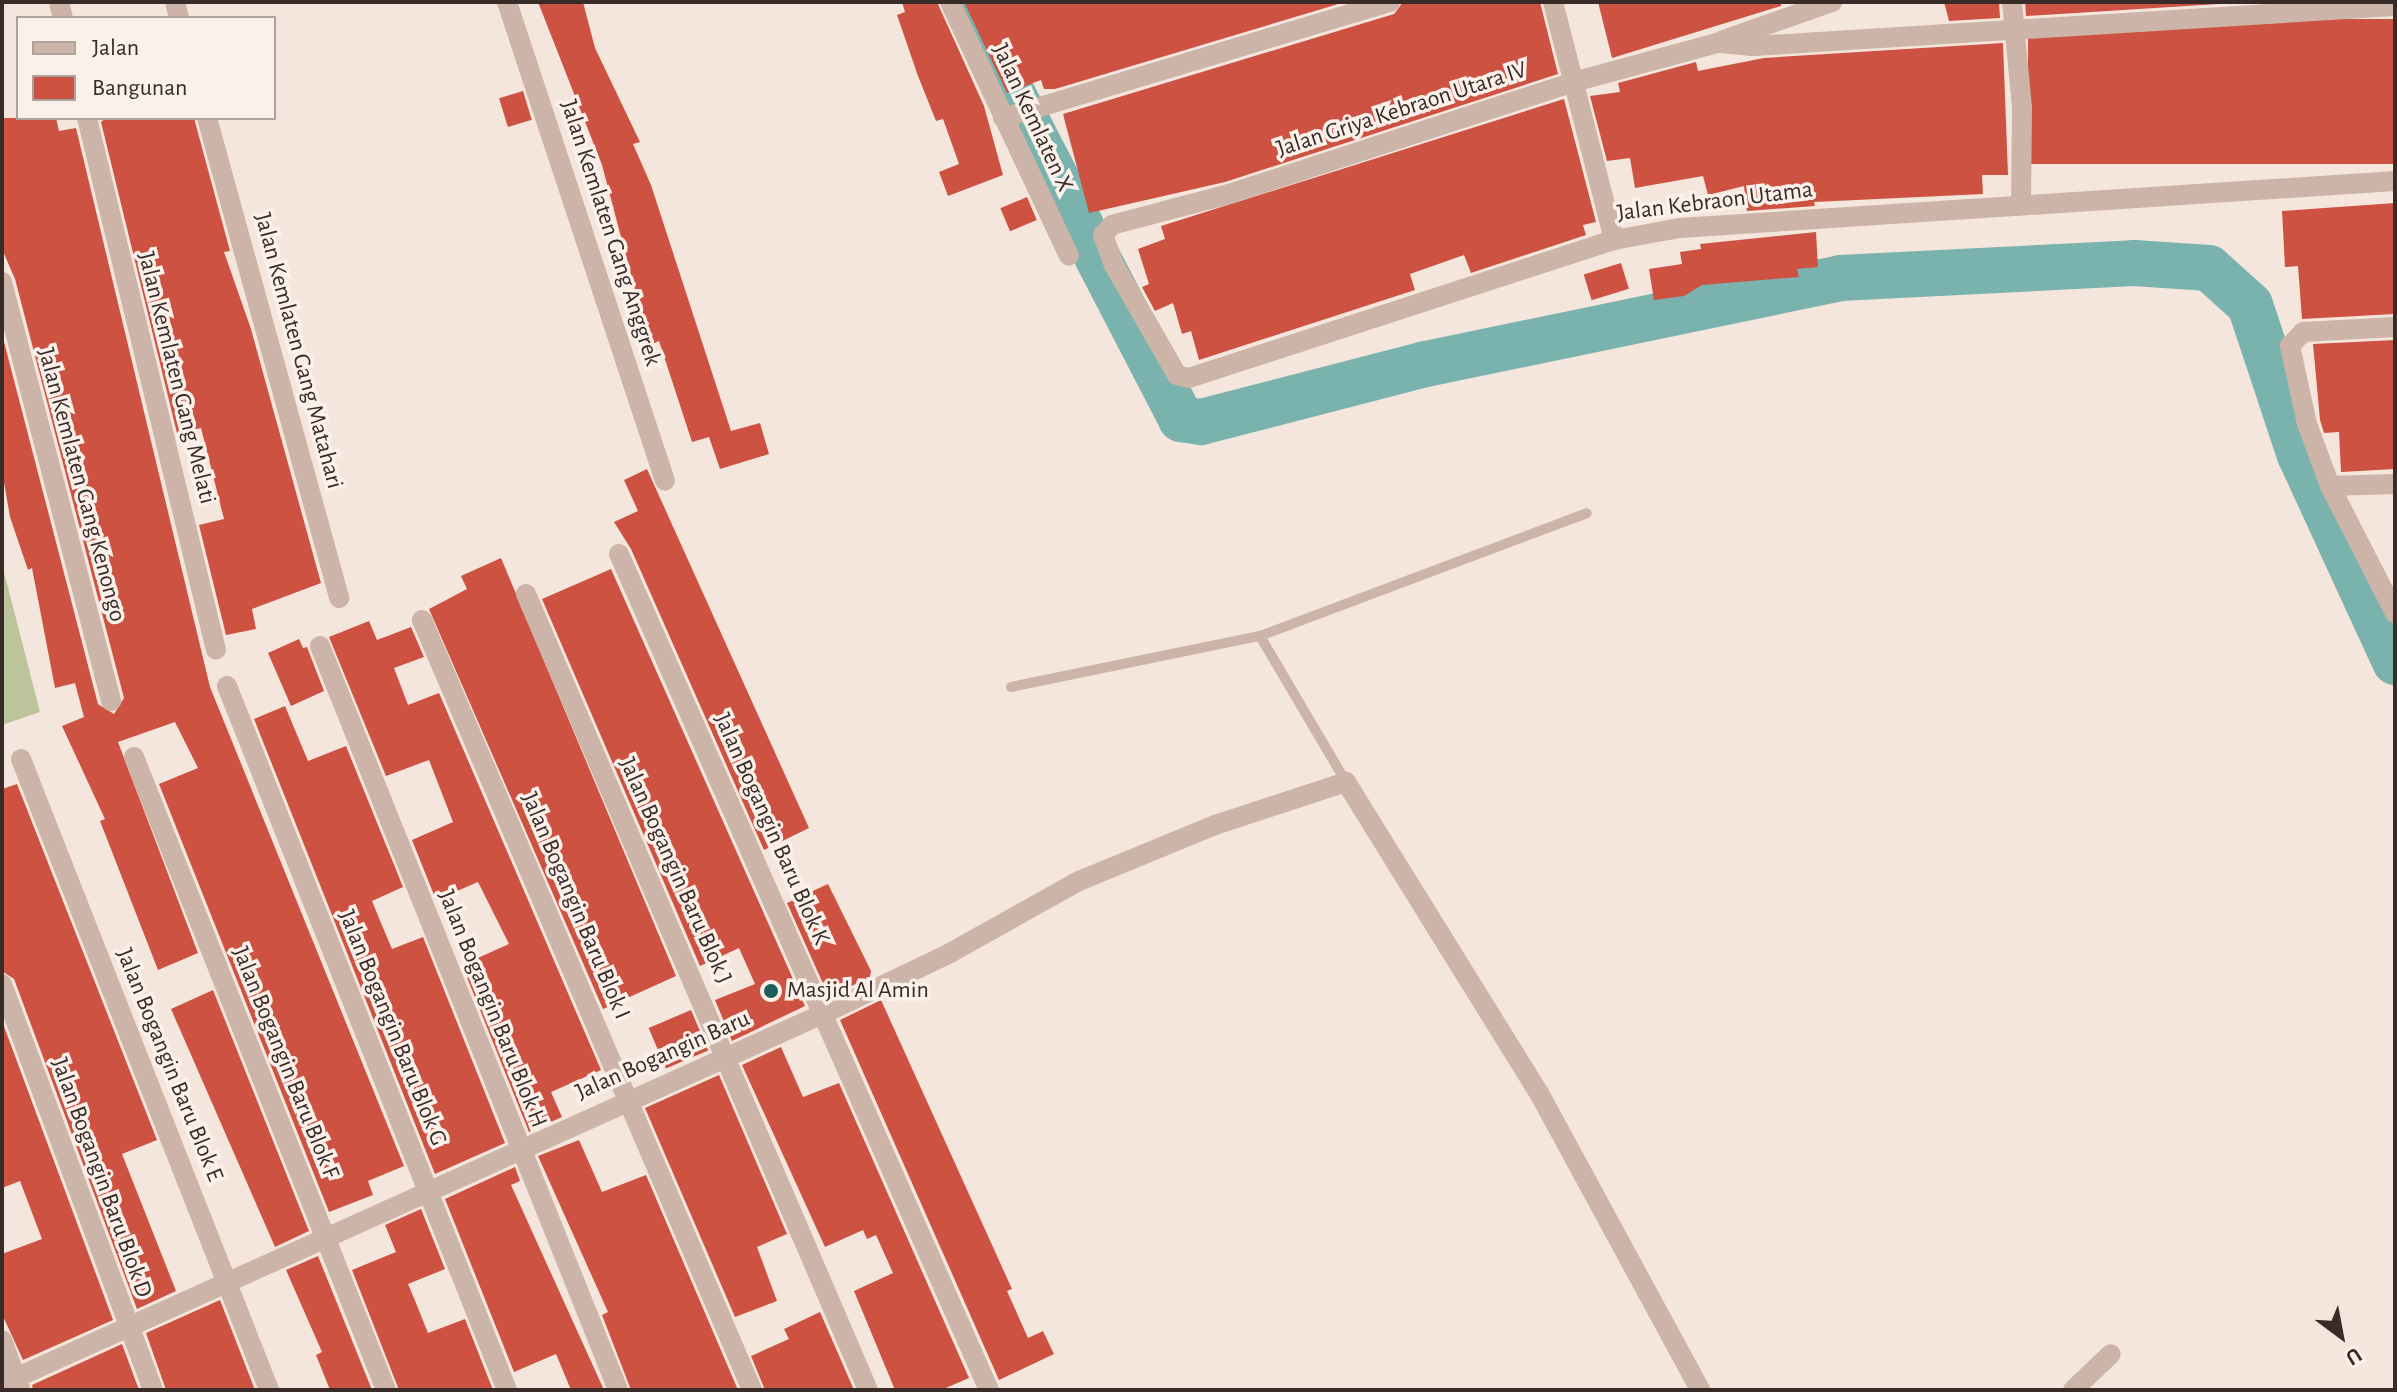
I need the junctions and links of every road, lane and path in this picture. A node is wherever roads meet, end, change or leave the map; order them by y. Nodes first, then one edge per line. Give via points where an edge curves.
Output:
1 (507, 2) edge
2 (950, 2) edge
3 (1390, 2) edge
4 (1553, 2) edge
5 (1832, 2) edge
6 (2012, 2) edge
7 (2372, 4) edge
8 (2395, 6) edge
9 (2267, 7) edge
10 (2152, 10) edge
11 (2017, 27) junction
12 (1717, 43) junction
13 (1577, 81) junction
14 (1003, 118) junction
15 (87, 120) edge
16 (208, 120) edge
17 (2395, 181) edge
18 (2021, 202) junction
19 (1105, 231) joint
20 (1614, 240) junction
21 (1069, 256) dead end
22 (2, 282) edge
23 (2395, 327) edge
24 (665, 481) dead end
25 (2395, 484) edge
26 (2330, 486) junction
27 (1587, 513) dead end
28 (619, 554) dead end
29 (2391, 590) edge
30 (526, 594) dead end
31 (339, 598) dead end
32 (2395, 613) edge
33 (422, 620) dead end
34 (1260, 636) junction
35 (320, 646) dead end
36 (216, 650) dead end
37 (227, 686) dead end
38 (1011, 687) dead end
39 (111, 701) dead end
40 (134, 757) dead end
41 (21, 759) dead end
42 (1346, 782) junction
43 (2, 984) edge
44 (825, 1013) junction
45 (728, 1056) junction
46 (627, 1099) junction
47 (520, 1148) junction
48 (429, 1191) junction
49 (326, 1236) junction
50 (227, 1280) junction
51 (128, 1323) junction
52 (2, 1340) edge
53 (2111, 1354) dead end
54 (12, 1384) edge
55 (153, 1390) edge
56 (269, 1390) edge
57 (386, 1390) edge
58 (507, 1390) edge
59 (618, 1390) edge
60 (752, 1390) edge
61 (868, 1390) edge
62 (989, 1390) edge
63 (1700, 1390) edge
64 (2073, 1390) edge

1 - 24 street, Jalan Kemlaten Gang Anggrek
2 - 14 street, Jalan Kemlaten X
3 - 14 street
4 - 13 street
5 - 12 street, Jalan Griya Kebraon Utara IV
6 - 11 street
7 - 8 street, Jalan Griya Kebraon Utara IV
7 - 9 street, Jalan Griya Kebraon Utara IV
9 - 10 street, Jalan Griya Kebraon Utara IV
10 - 11 street, Jalan Griya Kebraon Utara IV
11 - 12 street, Jalan Griya Kebraon Utara IV via 1753,46
11 - 18 street
12 - 13 street, Jalan Griya Kebraon Utara IV
13 - 19 street, Jalan Griya Kebraon Utara IV
13 - 20 street
14 - 21 street, Jalan Kemlaten X
15 - 36 street, Jalan Kemlaten Gang Melati
16 - 31 street, Jalan Kemlaten Gang Matahari
17 - 18 street, Jalan Kebraon Utama
18 - 20 street, Jalan Kebraon Utama via 1706,225
19 - 20 street, Jalan Kebraon Utama via 1114,265 1177,375 1189,378
22 - 39 street, Jalan Kemlaten Gang Kenongo
23 - 26 street via 2303,332 2290,346 2307,424
25 - 26 street
26 - 29 street
27 - 34 lane
28 - 44 street, Jalan Bogangin Baru Blok K
29 - 32 street
30 - 45 street, Jalan Bogangin Baru Blok J
33 - 46 street, Jalan Bogangin Baru Blok I
34 - 38 lane
34 - 42 lane
35 - 47 street, Jalan Bogangin Baru Blok H
37 - 48 street, Jalan Bogangin Baru Blok G
40 - 49 street, Jalan Bogangin Baru Blok F
41 - 50 street, Jalan Bogangin Baru Blok E
42 - 44 street, Jalan Bogangin Baru via 1215,825 1079,881 950,953
42 - 63 street via 1539,1093
43 - 51 street, Jalan Bogangin Baru Blok D
44 - 45 street, Jalan Bogangin Baru
44 - 62 street, Jalan Bogangin Baru Blok K
45 - 46 street, Jalan Bogangin Baru
45 - 61 street, Jalan Bogangin Baru Blok J
46 - 47 street, Jalan Bogangin Baru
46 - 60 street, Jalan Bogangin Baru Blok I
47 - 48 street, Jalan Bogangin Baru
47 - 59 street, Jalan Bogangin Baru Blok H
48 - 49 street, Jalan Bogangin Baru
48 - 58 street, Jalan Bogangin Baru Blok G
49 - 50 street, Jalan Bogangin Baru
49 - 57 street, Jalan Bogangin Baru Blok F
50 - 51 street, Jalan Bogangin Baru
50 - 56 street, Jalan Bogangin Baru Blok E
51 - 54 street, Jalan Bogangin Baru
51 - 55 street, Jalan Bogangin Baru Blok D
52 - 54 street
53 - 64 street

